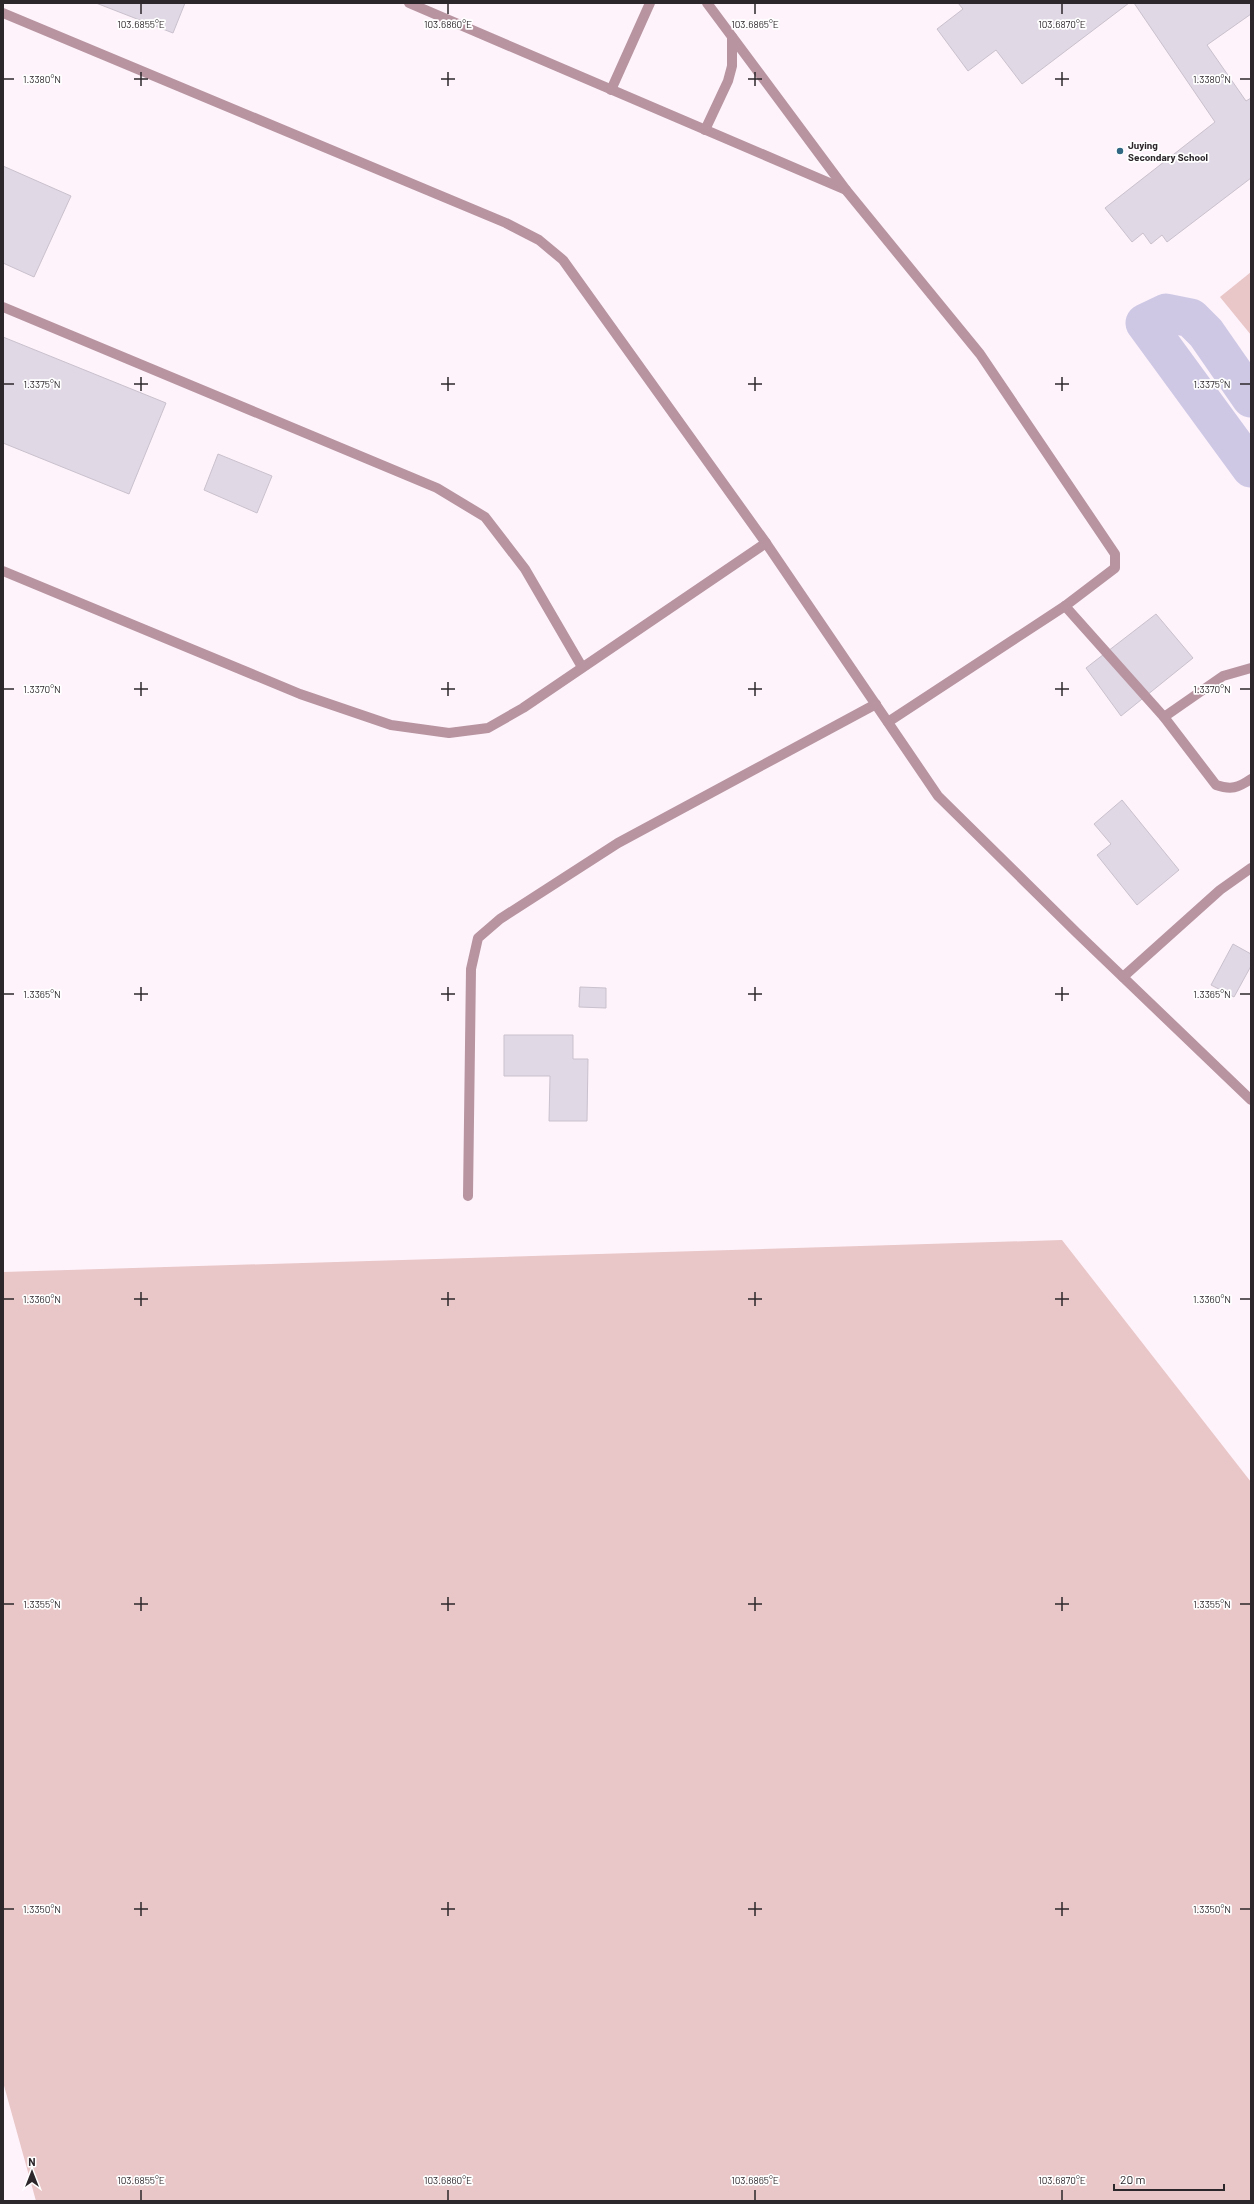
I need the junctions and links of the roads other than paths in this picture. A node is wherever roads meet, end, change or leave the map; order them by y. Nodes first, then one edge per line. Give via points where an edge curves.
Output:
1 (410, 3) edge
2 (650, 3) edge
3 (707, 3) edge
4 (3, 13) edge
5 (732, 37) junction
6 (611, 90) junction
7 (705, 130) junction
8 (846, 190) junction
9 (3, 307) edge
10 (766, 543) junction
11 (3, 571) edge
12 (1065, 606) junction
13 (582, 668) junction
14 (1251, 668) edge
15 (876, 704) junction
16 (1164, 717) junction
17 (888, 722) junction
18 (1251, 779) edge
19 (1251, 868) edge
20 (1123, 977) junction
21 (1251, 1100) edge
22 (468, 1196) dead end

1 - 6 lane
2 - 6 lane
3 - 5 lane
4 - 10 lane via 499,220 539,240 563,260
5 - 7 lane via 732,66 728,81
5 - 8 lane
6 - 7 lane
7 - 8 lane
8 - 12 lane via 980,354 1115,554 1115,568
9 - 13 lane via 437,488 470,506 485,517 525,569
10 - 13 lane
10 - 15 lane
11 - 13 lane via 300,694 391,725 449,733 488,728
12 - 16 lane
12 - 17 lane
14 - 16 lane via 1223,676
15 - 17 lane
15 - 22 lane via 618,842 500,919 478,938 471,969
16 - 18 lane via 1216,785 1228,789 1239,787
17 - 20 lane via 938,796
19 - 20 lane via 1220,890
20 - 21 lane

